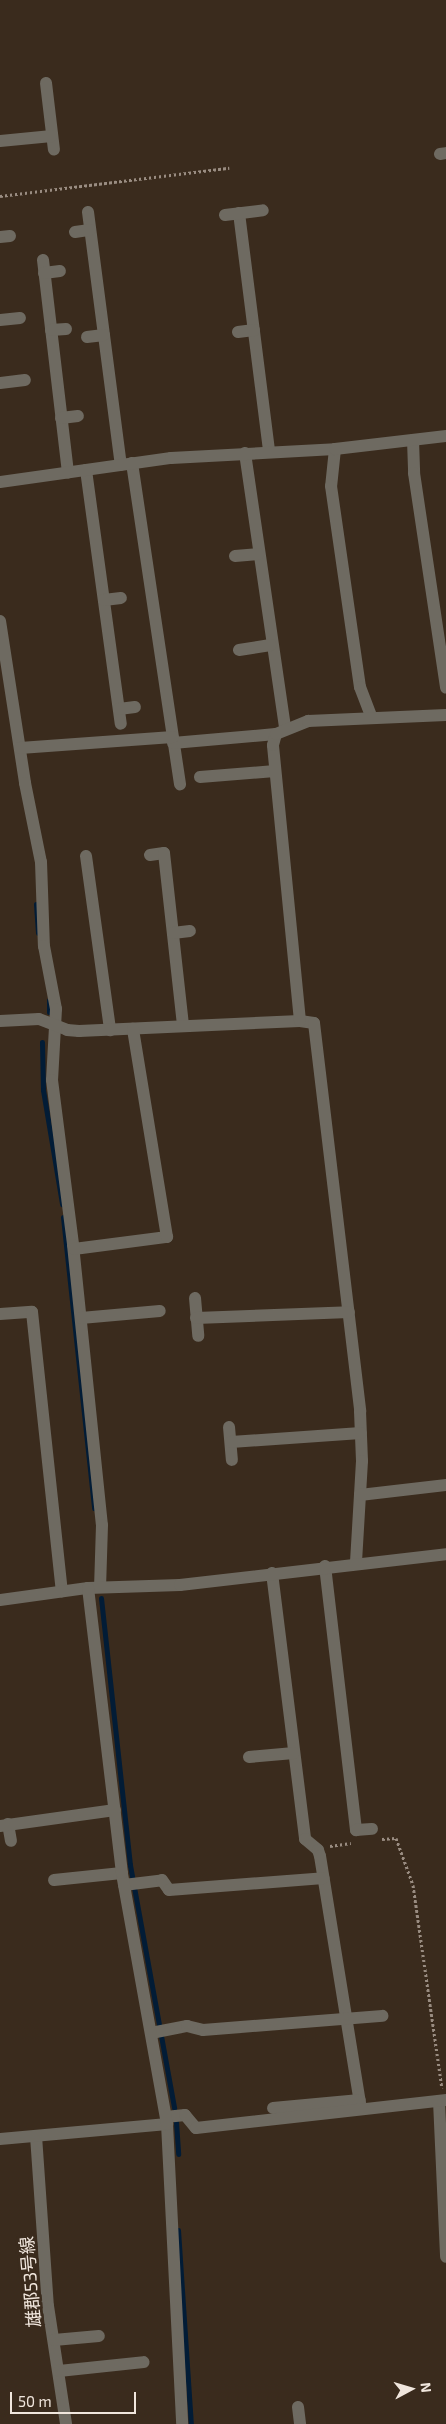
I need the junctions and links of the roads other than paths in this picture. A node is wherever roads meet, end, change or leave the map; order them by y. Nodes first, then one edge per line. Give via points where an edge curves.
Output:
1 (46, 83) dead end
2 (52, 136) junction
3 (0, 141) edge
4 (54, 150) dead end
5 (263, 210) dead end
6 (88, 212) dead end
7 (238, 213) junction
8 (225, 214) dead end
9 (90, 230) junction
10 (75, 232) dead end
11 (60, 271) dead end
12 (20, 318) dead end
13 (0, 320) edge
14 (66, 329) dead end
15 (51, 330) junction
16 (254, 330) junction
17 (238, 332) dead end
18 (104, 335) junction
19 (87, 337) dead end
20 (25, 380) dead end
21 (0, 383) edge
22 (78, 416) dead end
23 (61, 418) junction
24 (446, 436) edge
25 (413, 440) junction
26 (335, 449) junction
27 (269, 452) junction
28 (245, 453) junction
29 (127, 464) junction
30 (86, 470) junction
31 (68, 473) junction
32 (0, 482) edge
33 (258, 554) junction
34 (235, 556) dead end
35 (121, 598) dead end
36 (104, 600) junction
37 (0, 621) edge
38 (271, 645) junction
39 (239, 650) dead end
40 (446, 688) edge
41 (135, 707) dead end
42 (119, 709) junction
43 (446, 715) edge
44 (372, 718) junction
45 (121, 724) dead end
46 (280, 730) junction
47 (173, 740) junction
48 (20, 748) junction
49 (275, 771) junction
50 (200, 777) dead end
51 (180, 784) dead end
52 (150, 855) dead end
53 (86, 856) dead end
54 (190, 931) dead end
55 (173, 933) junction
56 (0, 1021) edge
57 (300, 1021) junction
58 (56, 1025) junction
59 (183, 1026) junction
60 (133, 1029) junction
61 (110, 1030) junction
62 (74, 1249) junction
63 (195, 1298) dead end
64 (160, 1311) dead end
65 (349, 1312) junction
66 (0, 1314) edge
67 (81, 1318) junction
68 (196, 1318) junction
69 (198, 1336) dead end
70 (229, 1427) dead end
71 (361, 1433) junction
72 (231, 1442) junction
73 (232, 1460) dead end
74 (446, 1485) edge
75 (360, 1495) junction
76 (446, 1554) edge
77 (356, 1562) junction
78 (325, 1566) junction
79 (272, 1573) junction
80 (94, 1587) junction
81 (62, 1591) junction
82 (0, 1600) edge
83 (294, 1753) junction
84 (249, 1757) dead end
85 (115, 1810) junction
86 (4, 1825) edge
87 (375, 1834) road end
88 (11, 1841) dead end
89 (324, 1878) junction
90 (54, 1880) dead end
91 (129, 1881) junction
92 (382, 2016) dead end
93 (347, 2020) junction
94 (158, 2031) junction
95 (443, 2100) edge
96 (360, 2105) junction
97 (272, 2108) dead end
98 (167, 2120) junction
99 (36, 2136) junction
100 (0, 2139) edge
101 (446, 2257) edge
102 (99, 2336) dead end
103 (54, 2340) junction
104 (144, 2362) dead end
105 (59, 2371) junction
106 (298, 2407) dead end
107 (66, 2424) edge
108 (182, 2424) edge
109 (300, 2424) edge

1 - 2 street
2 - 3 street
2 - 4 street
5 - 7 street
6 - 9 street
7 - 8 street
7 - 16 street
9 - 10 street
9 - 18 street
11 - 15 street via 44,266
12 - 13 street
14 - 15 street
15 - 23 street
16 - 17 street
16 - 27 street
18 - 19 street
18 - 29 street
20 - 21 street
22 - 23 street
23 - 31 street
24 - 25 street
25 - 26 street
25 - 40 street via 414,473
26 - 27 street
26 - 44 street via 331,486 360,687
27 - 28 street
28 - 29 street
28 - 33 street
29 - 30 street
29 - 47 street
30 - 31 street
30 - 36 street
31 - 32 street
33 - 34 street
33 - 38 street
35 - 36 street
36 - 42 street
37 - 48 street
38 - 39 street
38 - 46 street
41 - 42 street
42 - 45 street
43 - 44 street
44 - 46 street via 308,721
46 - 47 street
46 - 49 street via 273,745
47 - 48 street
47 - 51 street
48 - 58 street via 41,862 43,937
49 - 50 street
49 - 57 street
52 - 55 street via 164,853
53 - 61 street
54 - 55 street
55 - 59 street
56 - 58 street via 39,1019
57 - 59 street
57 - 65 street via 314,1023
58 - 61 street via 73,1031
58 - 62 street via 52,1080
59 - 60 street
60 - 61 street
60 - 62 street via 167,1237
62 - 67 street
63 - 68 street
64 - 67 street
65 - 68 street
65 - 71 street
66 - 81 street via 32,1312
67 - 80 street via 102,1525
68 - 69 street
70 - 72 street
71 - 72 street
71 - 75 street
72 - 73 street
74 - 75 street
75 - 77 street
76 - 77 street
77 - 78 street
78 - 79 street
78 - 87 street via 356,1830
79 - 80 street via 180,1585
79 - 83 street
80 - 81 street
80 - 85 street
81 - 82 street
83 - 84 street
83 - 89 street via 305,1839 318,1850
85 - 86 street
85 - 91 street
86 - 88 street
89 - 91 street via 169,1890 162,1880
89 - 93 street
90 - 91 street
91 - 94 street
92 - 93 street
93 - 94 street via 203,2030 187,2026
93 - 96 street
94 - 98 street
95 - 96 street
95 - 101 street
96 - 97 street
96 - 98 street via 196,2128 185,2115
98 - 99 street
98 - 108 street
99 - 100 street
99 - 103 street, 雄郡53号線 via 48,2306
102 - 103 street
103 - 105 street, 雄郡53号線
104 - 105 street
105 - 107 street, 雄郡53号線
106 - 109 street

